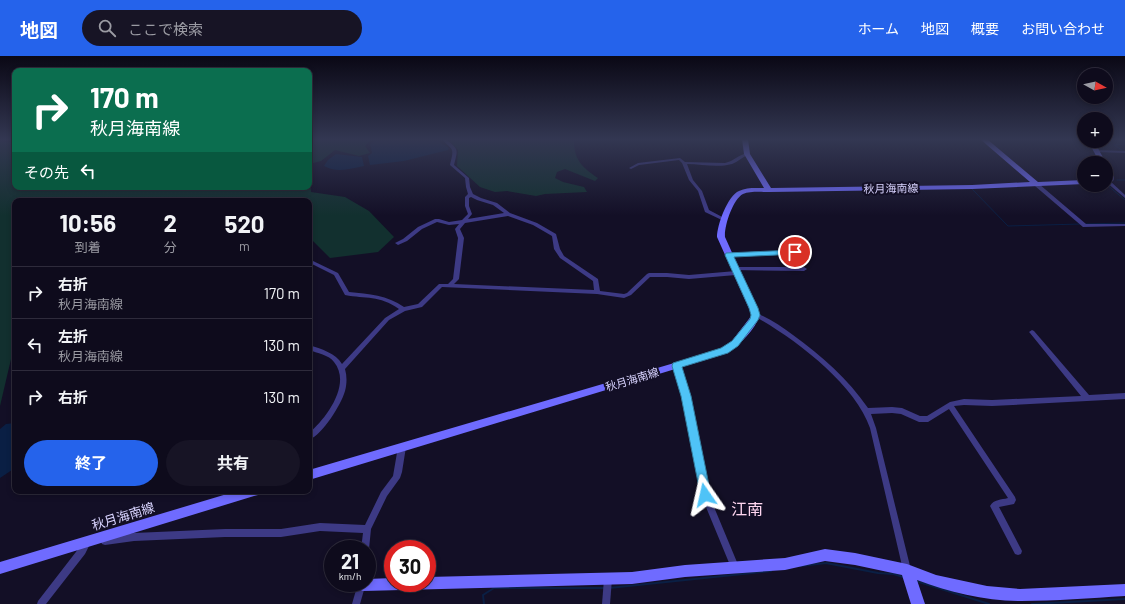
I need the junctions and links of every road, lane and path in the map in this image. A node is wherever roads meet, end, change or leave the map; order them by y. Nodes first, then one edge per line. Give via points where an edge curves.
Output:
1 (452, 165) edge
2 (637, 165) edge
3 (685, 165) edge
4 (753, 165) edge
5 (1013, 165) edge
6 (631, 168) dead end
7 (1077, 182) edge
8 (1037, 185) junction
9 (1113, 186) edge
10 (769, 190) junction
11 (471, 195) junction
12 (1125, 197) edge
13 (508, 214) junction
14 (724, 220) junction
15 (463, 222) junction
16 (1125, 225) edge
17 (398, 243) dead end
18 (795, 252) dead end
19 (729, 255) junction
20 (312, 262) edge
21 (804, 269) dead end
22 (735, 271) junction
23 (450, 285) junction
24 (597, 292) junction
25 (403, 309) junction
26 (756, 315) junction
27 (1032, 332) dead end
28 (312, 348) edge
29 (676, 366) junction
30 (342, 368) junction
31 (1125, 396) edge
32 (1087, 398) junction
33 (950, 406) junction
34 (867, 411) junction
35 (312, 435) edge
36 (402, 448) junction
37 (312, 474) edge
38 (238, 494) edge
39 (367, 529) junction
40 (103, 537) junction
41 (366, 540) edge
42 (87, 542) junction
43 (1018, 551) dead end
44 (735, 567) junction
45 (0, 568) edge
46 (907, 570) junction
47 (608, 579) junction
48 (376, 584) edge
49 (1125, 590) edge
50 (360, 592) edge
51 (41, 604) edge
52 (356, 604) edge
53 (606, 604) edge
54 (918, 604) edge

1 - 11 street via 467,178
2 - 6 street
3 - 14 street via 691,180 700,191 706,210
4 - 10 main road
5 - 8 main road
7 - 8 main road, 秋月海南線
8 - 10 main road, 秋月海南線
8 - 16 street via 1084,226
9 - 12 street
10 - 14 main road, 秋月海南線 via 738,193
11 - 13 street via 495,204
11 - 15 street via 467,197 470,214
13 - 15 street
13 - 24 street via 535,224 554,235 562,257 596,280
14 - 19 main road, 秋月海南線 via 721,237
15 - 17 street via 449,224 437,220
15 - 23 street via 457,229 461,238 456,280
18 - 19 street
19 - 22 main road, 秋月海南線
20 - 25 street via 336,274 347,294 392,300
21 - 22 street
22 - 24 street via 689,277 649,275 624,296
22 - 26 main road, 秋月海南線
23 - 24 street
23 - 25 street via 441,285 420,306
25 - 30 street via 387,319
26 - 29 main road, 秋月海南線 via 735,343 725,351
26 - 34 street via 793,339 838,375
27 - 32 street
28 - 30 street via 336,359
29 - 36 main road, 秋月海南線
29 - 44 street via 686,396 705,495
30 - 35 street via 344,387 332,412
31 - 32 street
32 - 33 street via 964,402
33 - 34 street via 928,419 919,419 902,411
33 - 43 street via 1011,497 1011,502 994,506
34 - 46 street
36 - 37 main road, 秋月海南線
36 - 39 street via 396,478 384,494
38 - 40 main road, 秋月海南線
39 - 40 street via 320,528 281,532 134,537 105,541
39 - 41 street
40 - 42 main road, 秋月海南線
42 - 45 main road, 秋月海南線
42 - 51 street
44 - 46 main road via 785,564 825,555
44 - 47 main road
46 - 49 main road via 936,581 986,592 1014,594
46 - 54 main road
47 - 48 main road
47 - 53 street
50 - 52 street

